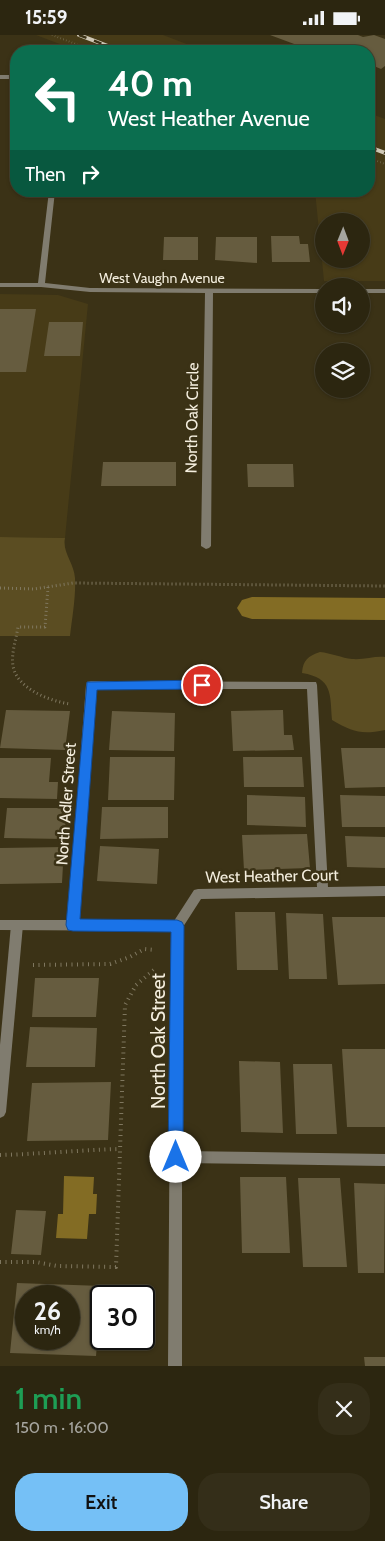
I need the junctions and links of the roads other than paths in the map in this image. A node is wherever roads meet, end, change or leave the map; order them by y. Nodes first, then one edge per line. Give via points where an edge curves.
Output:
1 (51, 197) edge
2 (0, 285) edge
3 (40, 285) junction
4 (209, 290) junction
5 (315, 291) edge
6 (370, 291) edge
7 (385, 291) edge
8 (206, 546) dead end
9 (323, 891) junction
10 (385, 891) edge
11 (0, 925) edge
12 (17, 925) junction
13 (73, 925) junction
14 (177, 926) junction
15 (0, 1112) edge
16 (176, 1157) junction
17 (385, 1160) edge
18 (175, 1366) edge

1 - 3 street
2 - 3 street, West Vaughn Avenue
3 - 4 street, West Vaughn Avenue via 90,290
4 - 5 street, West Vaughn Avenue
4 - 8 street, North Oak Circle
6 - 7 street
9 - 10 street, West Heather Court
9 - 13 street, North Adler Street via 312,685 91,685
9 - 14 street, West Heather Court via 198,894
11 - 12 street
12 - 13 street
12 - 15 street
13 - 14 street
14 - 16 street, North Oak Street
16 - 17 street
16 - 18 street, North Oak Street

